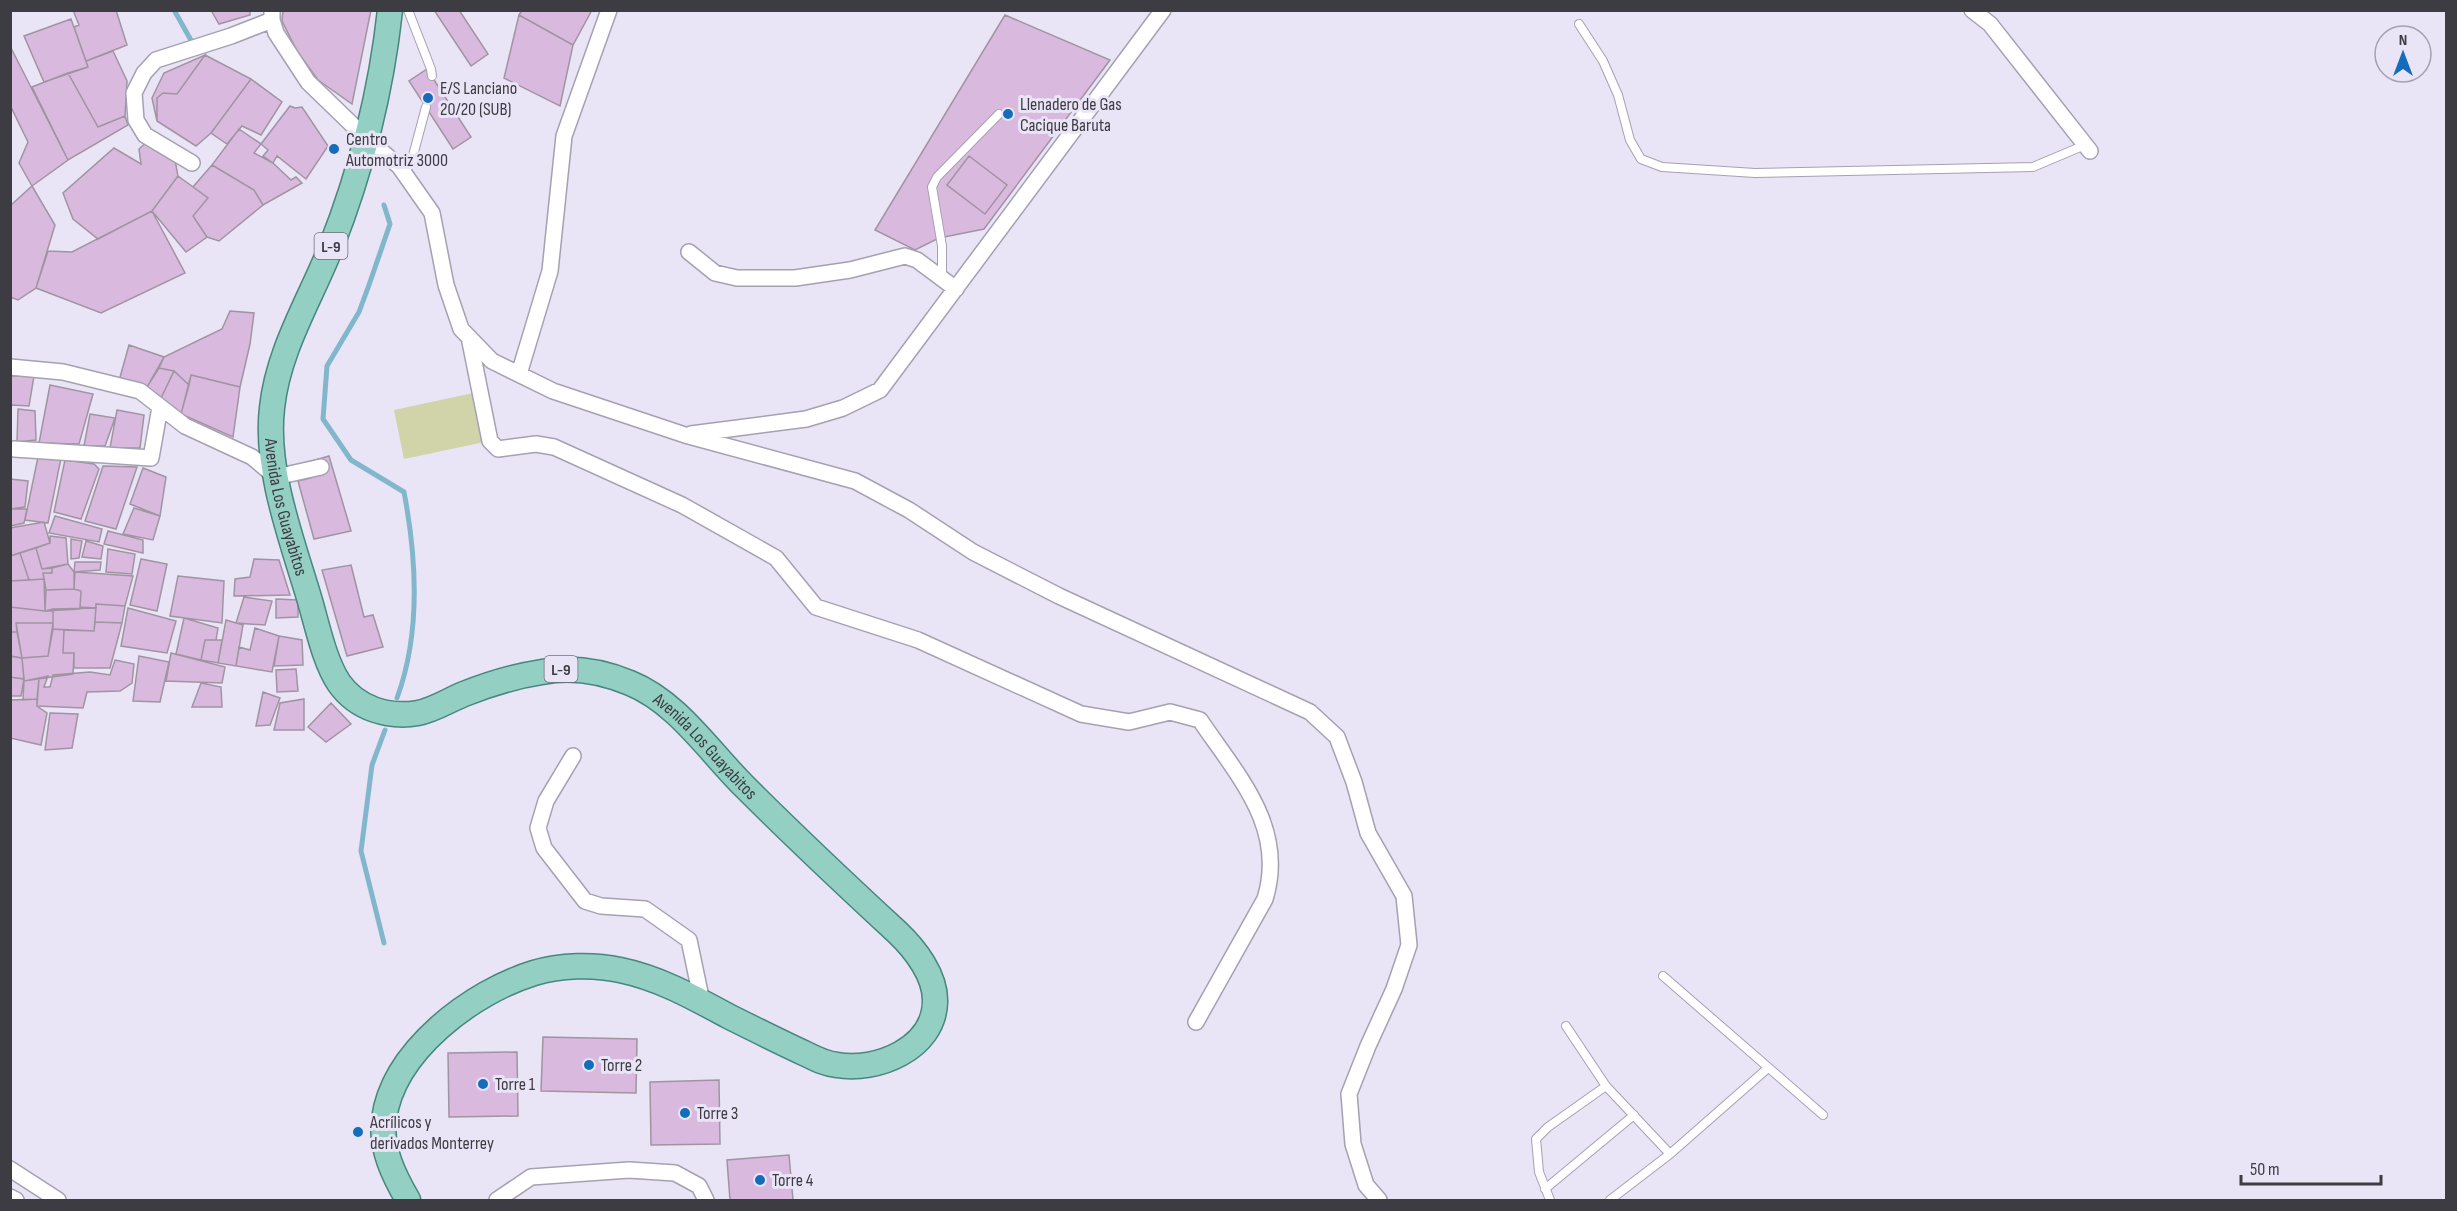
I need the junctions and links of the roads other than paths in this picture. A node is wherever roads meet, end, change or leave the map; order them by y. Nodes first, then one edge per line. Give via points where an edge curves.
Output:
1 (390, 10) edge
2 (408, 10) edge
3 (609, 10) edge
4 (1163, 10) edge
5 (1972, 10) edge
6 (272, 15) edge
7 (1579, 24) dead end
8 (432, 76) dead end
9 (426, 108) dead end
10 (999, 114) dead end
11 (368, 140) junction
12 (2087, 148) joint
13 (192, 164) dead end
14 (404, 173) junction
15 (689, 252) dead end
16 (942, 277) junction
17 (957, 289) junction
18 (469, 337) junction
19 (10, 367) edge
20 (519, 374) junction
21 (160, 407) junction
22 (685, 435) junction
23 (14, 449) dead end
24 (321, 467) dead end
25 (276, 477) junction
26 (573, 756) dead end
27 (1663, 976) dead end
28 (702, 1002) junction
29 (1196, 1022) dead end
30 (1566, 1026) dead end
31 (1768, 1068) junction
32 (1606, 1086) junction
33 (1634, 1115) junction
34 (1823, 1115) dead end
35 (1670, 1154) junction
36 (10, 1169) edge
37 (1545, 1189) junction
38 (10, 1197) edge
39 (16, 1200) edge
40 (58, 1200) edge
41 (408, 1200) edge
42 (497, 1200) edge
43 (706, 1200) edge
44 (1378, 1200) edge
45 (1550, 1200) edge
46 (1610, 1200) edge

1 - 11 main road, Avenida Los Guayabitos / L-9
2 - 8 lane
3 - 20 street via 564,136 550,271
4 - 17 street
5 - 12 street via 1990,24
6 - 11 street via 276,33 308,82
6 - 13 street via 231,36 156,60 144,74 134,93 136,120 145,135
7 - 12 lane via 1604,61 1630,140 1641,159 1662,167 1755,173 2033,167
9 - 14 lane via 411,162
10 - 16 lane via 937,177 932,187 942,246
11 - 14 street
11 - 25 main road, Avenida Los Guayabitos / L-9 via 330,250 298,319 278,377 270,428
14 - 18 street via 432,213 446,285 461,328
15 - 16 street via 715,273 737,278 795,278 905,256
16 - 17 street
17 - 22 street via 880,390 843,408 806,419
18 - 20 street via 492,361
18 - 29 street via 490,441 498,449 536,444 554,447 682,505 776,558 816,607 918,640 1081,714 1129,722 1170,712 1200,720 1252,795 1269,844 1271,880 1265,899
19 - 21 street via 63,372 140,391
20 - 22 street via 553,391
21 - 23 street via 151,458
21 - 25 street via 185,426 252,457
22 - 44 street via 855,481 973,552 1059,596 1310,712 1337,737 1368,833 1404,896 1408,945 1394,989 1349,1094 1353,1144 1366,1185
24 - 25 street
25 - 28 main road, Avenida Los Guayabitos / L-9 via 330,666 341,686 359,701 376,712 421,713 505,680 572,668 602,673 662,699 789,831 910,944 928,975 935,999 927,1028 914,1043 895,1057 853,1066 830,1064 806,1054
26 - 28 street via 546,801 538,828 544,848 585,901 645,909 689,940
27 - 31 lane
28 - 41 main road, Avenida Los Guayabitos / L-9 via 661,981 596,967 536,973 484,995 433,1033 406,1065 390,1093 384,1121 385,1150
30 - 32 lane
31 - 34 lane
31 - 35 lane
32 - 33 lane
32 - 37 lane via 1536,1140
33 - 35 lane
33 - 37 lane
35 - 46 lane
36 - 40 street
37 - 45 lane
38 - 39 street
42 - 43 street via 531,1177 629,1170 675,1173 699,1186

